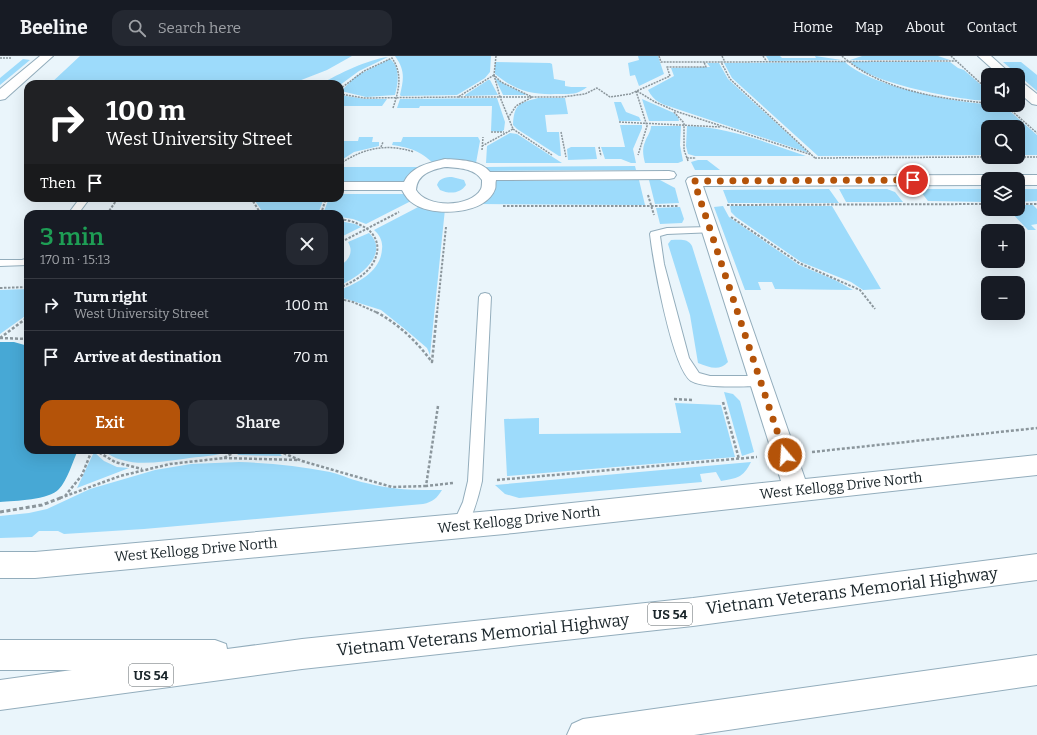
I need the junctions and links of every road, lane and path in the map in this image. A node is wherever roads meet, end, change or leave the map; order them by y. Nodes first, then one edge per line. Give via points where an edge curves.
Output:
1 (47, 56) edge
2 (496, 56) edge
3 (659, 56) edge
4 (722, 56) edge
5 (763, 56) edge
6 (842, 56) edge
7 (950, 56) edge
8 (984, 56) edge
9 (956, 61) junction
10 (665, 62) junction
11 (704, 62) junction
12 (725, 62) junction
13 (767, 62) junction
14 (846, 62) junction
15 (667, 67) junction
16 (998, 68) edge
17 (494, 75) junction
18 (981, 84) edge
19 (344, 85) edge
20 (636, 91) junction
21 (1025, 91) edge
22 (344, 95) edge
23 (0, 96) edge
24 (532, 96) junction
25 (458, 97) junction
26 (500, 97) junction
27 (396, 98) junction
28 (1037, 101) edge
29 (981, 102) edge
30 (393, 108) dead end
31 (671, 109) junction
32 (1013, 112) edge
33 (508, 118) junction
34 (619, 122) dead end
35 (646, 123) junction
36 (684, 124) junction
37 (726, 127) junction
38 (513, 129) junction
39 (491, 132) dead end
40 (506, 132) junction
41 (562, 132) dead end
42 (1037, 133) edge
43 (383, 142) dead end
44 (482, 146) dead end
45 (381, 147) junction
46 (416, 153) dead end
47 (555, 157) dead end
48 (1025, 157) edge
49 (1037, 157) edge
50 (566, 158) dead end
51 (688, 158) dead end
52 (639, 159) dead end
53 (344, 161) edge
54 (669, 175) dead end
55 (488, 176) junction
56 (981, 180) edge
57 (1025, 180) edge
58 (1037, 180) edge
59 (717, 181) junction
60 (344, 186) edge
61 (409, 186) junction
62 (419, 202) junction
63 (981, 204) edge
64 (1025, 204) edge
65 (1037, 204) edge
66 (725, 205) junction
67 (466, 206) junction
68 (651, 206) dead end
69 (448, 208) junction
70 (728, 210) dead end
71 (730, 216) dead end
72 (344, 220) edge
73 (368, 228) junction
74 (711, 230) junction
75 (345, 240) dead end
76 (0, 263) edge
77 (24, 263) edge
78 (24, 287) edge
79 (344, 287) edge
80 (0, 288) edge
81 (485, 296) dead end
82 (344, 300) edge
83 (875, 309) dead end
84 (24, 320) edge
85 (0, 338) edge
86 (24, 339) edge
87 (761, 381) junction
88 (722, 399) dead end
89 (438, 406) dead end
90 (1037, 428) edge
91 (90, 454) edge
92 (102, 454) edge
93 (231, 454) edge
94 (286, 454) edge
95 (785, 455) junction
96 (224, 458) junction
97 (740, 459) junction
98 (302, 460) junction
99 (1037, 465) edge
100 (144, 470) junction
101 (475, 481) junction
102 (426, 486) junction
103 (797, 490) junction
104 (63, 498) junction
105 (0, 512) edge
106 (460, 526) junction
107 (0, 564) edge
108 (1037, 566) edge
109 (302, 654) junction
110 (0, 655) edge
111 (1037, 670) edge
112 (0, 695) edge
113 (583, 735) edge

1 - 23 main road
2 - 17 path
3 - 10 path via 661,62
4 - 12 path
5 - 13 path
6 - 14 path
7 - 9 path
8 - 16 main road
9 - 14 path
9 - 18 path
10 - 11 path
10 - 15 path
11 - 12 path
11 - 15 path via 706,67
12 - 13 path
12 - 37 path via 721,62 730,79 815,157
13 - 14 path
14 - 29 path via 870,76 914,90
15 - 20 path via 670,76
17 - 24 path via 502,82
17 - 25 path
17 - 26 path
19 - 27 path via 356,74 392,58 398,64 401,79
20 - 24 path via 610,97 597,88 585,94 562,97
20 - 31 path
20 - 35 path
21 - 28 main road
22 - 27 path via 364,98
24 - 26 path
24 - 33 path via 516,106
25 - 26 path
25 - 27 path
26 - 33 path
27 - 30 path
31 - 36 path
31 - 37 path
32 - 42 path
33 - 38 path
34 - 35 path
35 - 36 path
35 - 52 path
36 - 37 path
36 - 51 path via 684,150
38 - 40 path
38 - 47 path
39 - 40 path
40 - 44 path
41 - 50 path
43 - 45 path
45 - 46 path via 404,148
45 - 53 path via 350,156
48 - 49 path
54 - 55 street
55 - 61 street via 468,164 446,163 419,172 412,178
55 - 67 street via 489,189 484,196
56 - 59 main road
57 - 58 main road
59 - 66 path
59 - 74 main road via 694,181
60 - 61 street
61 - 62 street via 411,194
62 - 69 street
62 - 73 path
63 - 66 path
64 - 65 path
66 - 70 path
67 - 68 path
67 - 69 street
69 - 82 path via 432,362 424,349 384,317
71 - 83 path via 800,263 860,290
72 - 73 path
73 - 75 path
73 - 79 path via 379,242 378,253 372,266 351,284
74 - 87 main road
74 - 87 lane via 667,231 655,234 659,264 683,359 695,377 710,382
76 - 77 lane
78 - 80 path
81 - 101 lane
84 - 85 path
85 - 86 path
87 - 95 main road
88 - 97 path
89 - 102 path
90 - 95 path
91 - 104 path via 72,490
92 - 100 path via 115,462
93 - 96 path
94 - 98 path
95 - 97 path
95 - 103 main road
96 - 98 path
96 - 100 path via 170,464
97 - 101 path
98 - 102 path via 392,487
99 - 103 main road, West Kellogg Drive North
100 - 104 path via 91,486
101 - 102 path
101 - 106 lane
103 - 106 main road, West Kellogg Drive North
104 - 105 path via 42,505
106 - 107 main road, West Kellogg Drive North via 35,565
108 - 109 main road, Vietnam Veterans Memorial Highway / US 54 via 693,612
109 - 110 main road
109 - 112 main road, Vietnam Veterans Memorial Highway / US 54
111 - 113 main road

